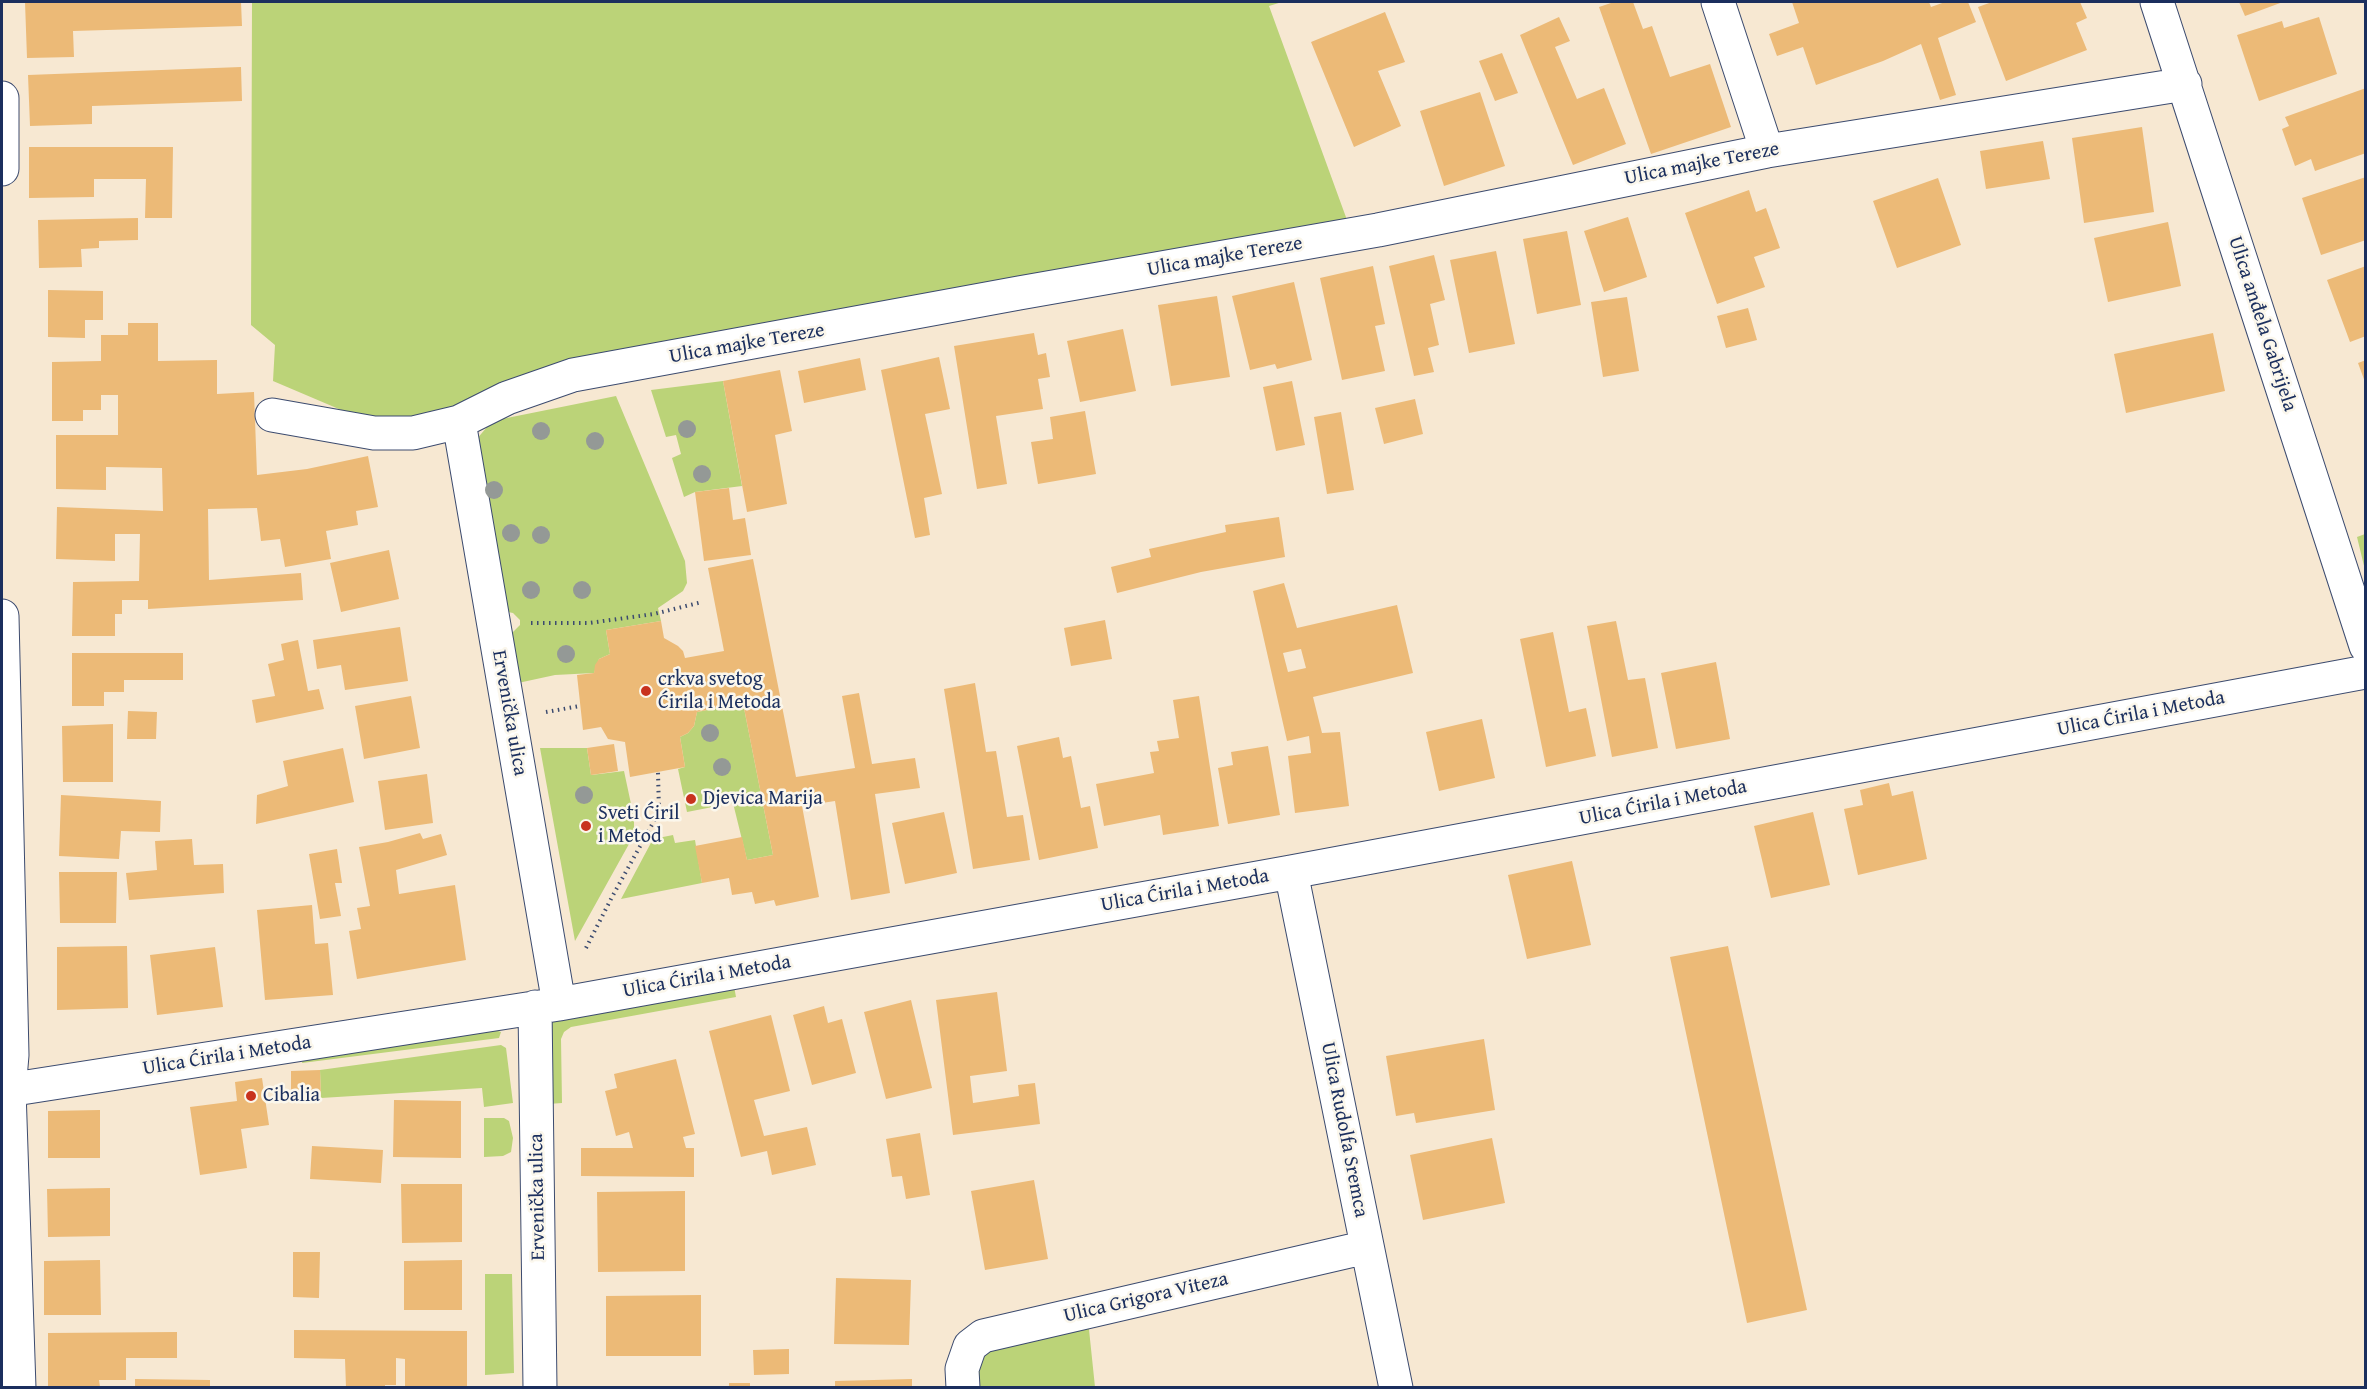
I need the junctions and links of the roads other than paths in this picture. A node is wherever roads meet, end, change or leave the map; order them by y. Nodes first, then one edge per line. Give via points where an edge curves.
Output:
1 (1718, 2) edge
2 (2157, 2) edge
3 (2185, 84) junction
4 (2, 98) edge
5 (1767, 151) junction
6 (2, 169) edge
7 (272, 415) dead end
8 (459, 422) junction
9 (2, 616) edge
10 (2366, 646) edge
11 (2366, 672) edge
12 (1292, 872) junction
13 (547, 1006) junction
14 (5, 1091) edge
15 (1367, 1247) junction
16 (19, 1388) edge
17 (540, 1388) edge
18 (963, 1388) edge
19 (1396, 1388) edge

1 - 5 street
2 - 3 street, Ulica anđela Gabrijela
3 - 5 street, Ulica majke Tereze
3 - 10 street, Ulica anđela Gabrijela
4 - 6 street
5 - 8 street, Ulica majke Tereze via 1378,230 573,375 507,398
7 - 8 street, Ulica majke Tereze via 374,433 413,433
8 - 13 street, Ervenička ulica via 494,627
9 - 14 street via 12,1055
11 - 12 street, Ulica Ćirila i Metoda
12 - 13 street, Ulica Ćirila i Metoda
12 - 15 street, Ulica Rudolfa Sremca
13 - 14 street, Ulica Ćirila i Metoda
13 - 17 street, Ervenička ulica
14 - 16 street
15 - 18 street, Ulica Grigora Viteza via 983,1336 970,1346 962,1369
15 - 19 street, Ulica Rudolfa Sremca

